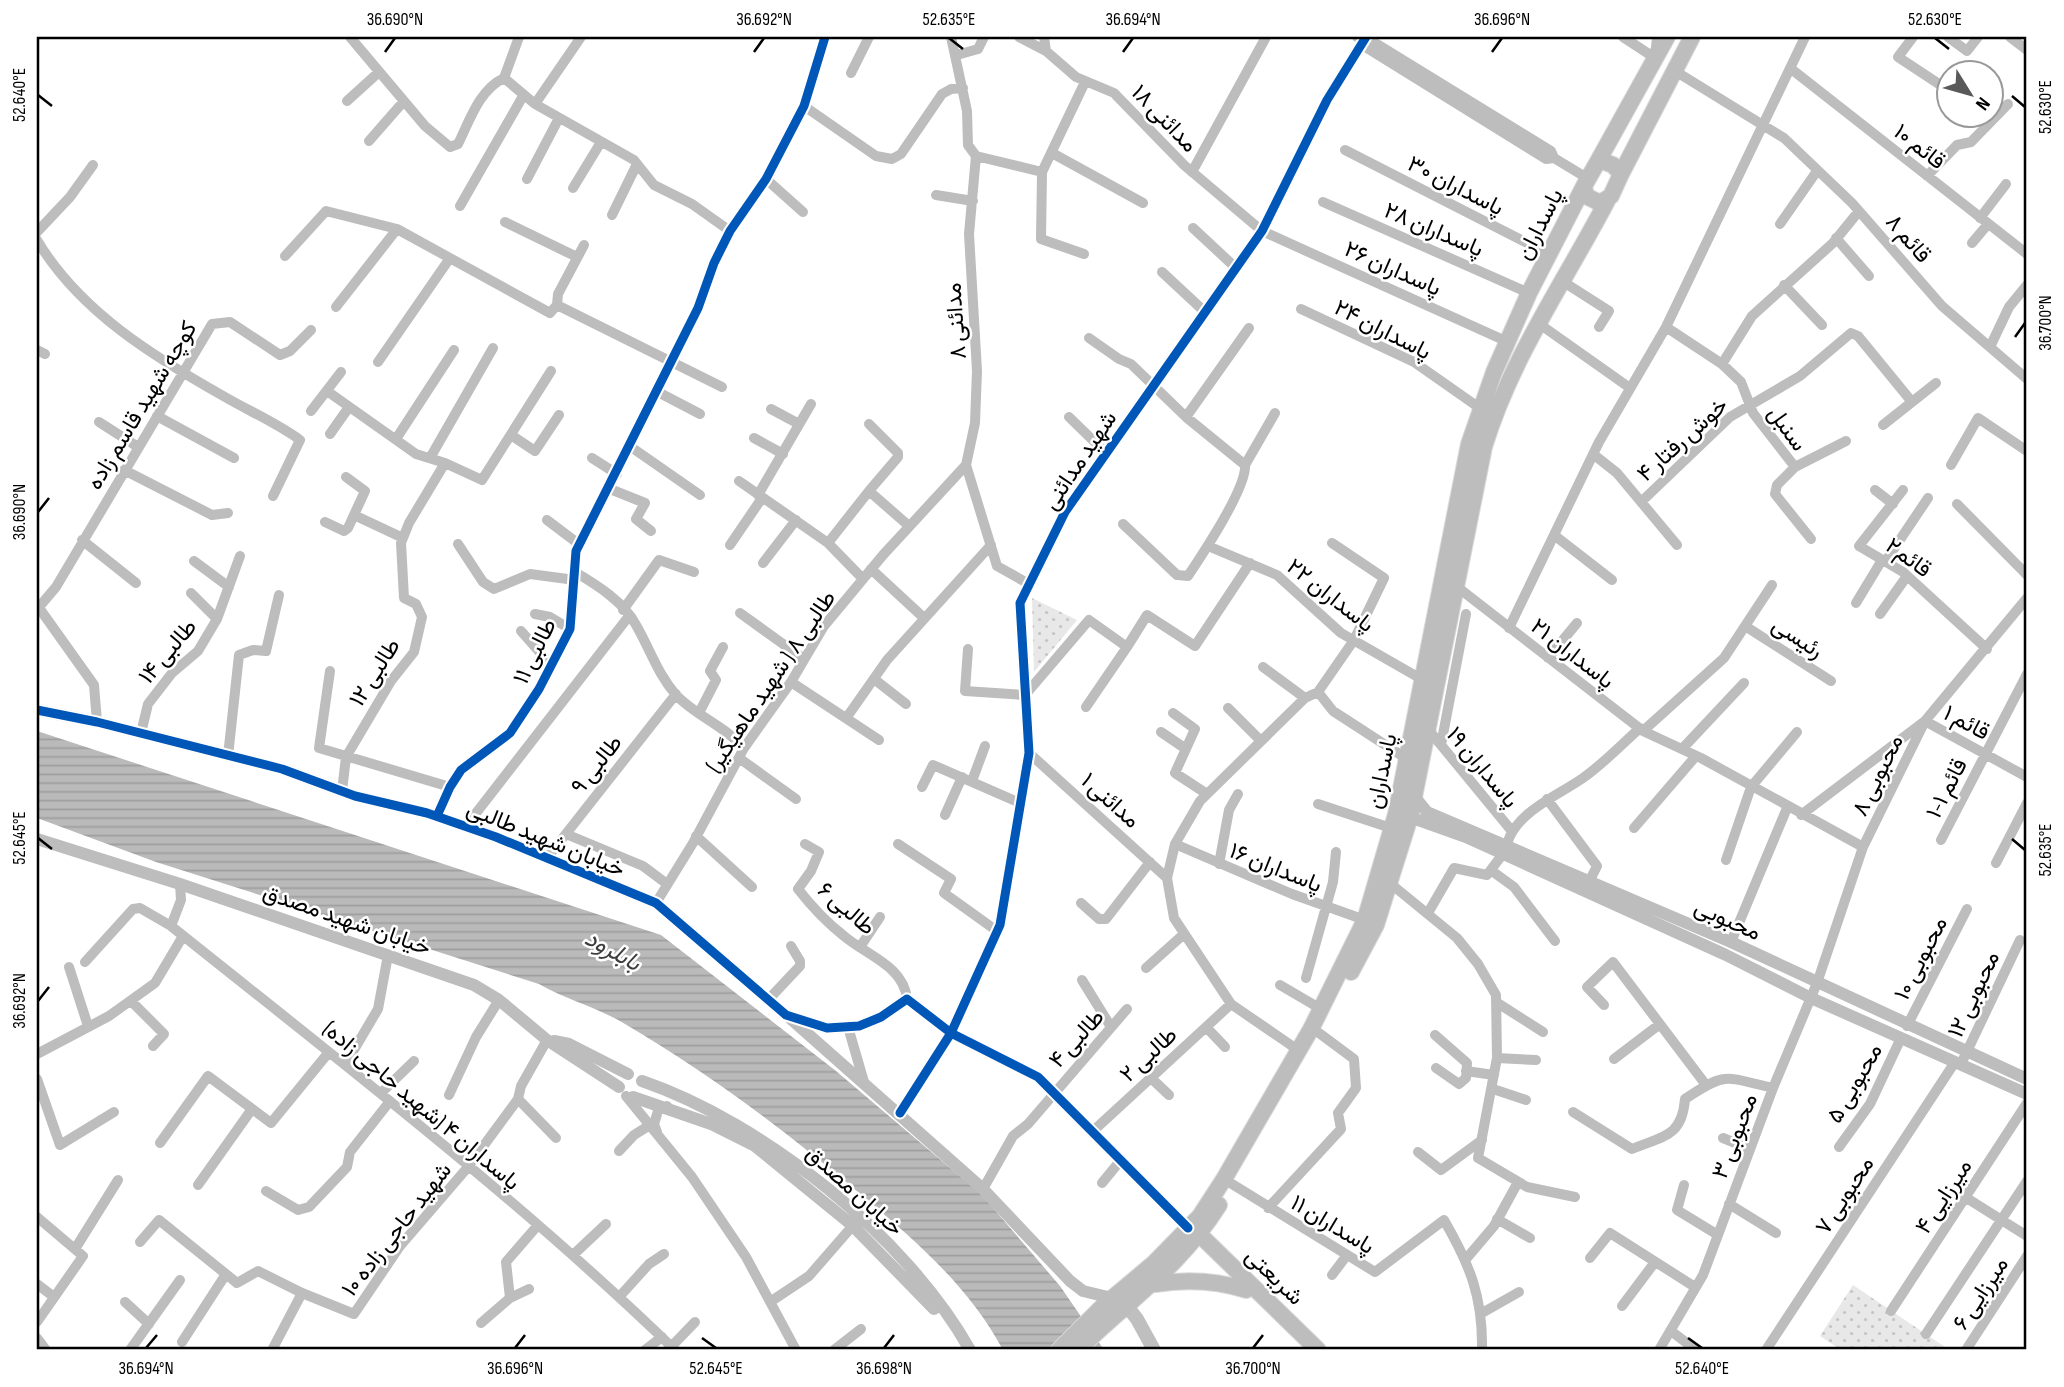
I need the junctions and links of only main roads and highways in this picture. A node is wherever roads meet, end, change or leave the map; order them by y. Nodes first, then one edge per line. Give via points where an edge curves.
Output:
1 (1667, 37) edge
2 (1692, 37) edge
3 (1666, 89) junction
4 (1612, 132) junction
5 (1597, 163) junction
6 (1621, 174) junction
7 (1585, 182) junction
8 (1607, 201) junction
9 (1591, 232) junction
10 (1531, 288) junction
11 (1401, 823) junction
12 (1195, 1235) junction
13 (1154, 1284) junction
14 (1246, 1290) junction
15 (1114, 1306) junction
16 (1059, 1350) edge
17 (1078, 1350) edge
18 (1154, 1350) edge
19 (1307, 1350) edge
20 (1318, 1350) edge

1 - 4 main road
2 - 3 main road
3 - 4 main road via 1623,147 1615,146
3 - 6 main road
4 - 5 main road
5 - 6 main road via 1609,163
5 - 7 main road
6 - 8 main road
7 - 8 main road via 1590,199
7 - 10 main road, پاسداران
8 - 9 main road, پاسداران
9 - 10 main road via 1587,217 1577,219
9 - 11 main road, پاسداران via 1508,379 1483,447 1415,796
10 - 11 main road, پاسداران via 1469,444 1407,759
11 - 12 main road, پاسداران via 1365,920 1321,1009
11 - 12 main road, پاسداران via 1391,884 1376,925 1232,1184
12 - 13 main road, پاسداران
12 - 14 main road, شریعتی
12 - 15 main road, پاسداران
12 - 20 main road, شریعتی
13 - 14 main road via 1192,1280
13 - 15 main road, پاسداران
14 - 19 main road, شریعتی
15 - 16 main road
15 - 17 main road
15 - 18 main road via 1137,1319

